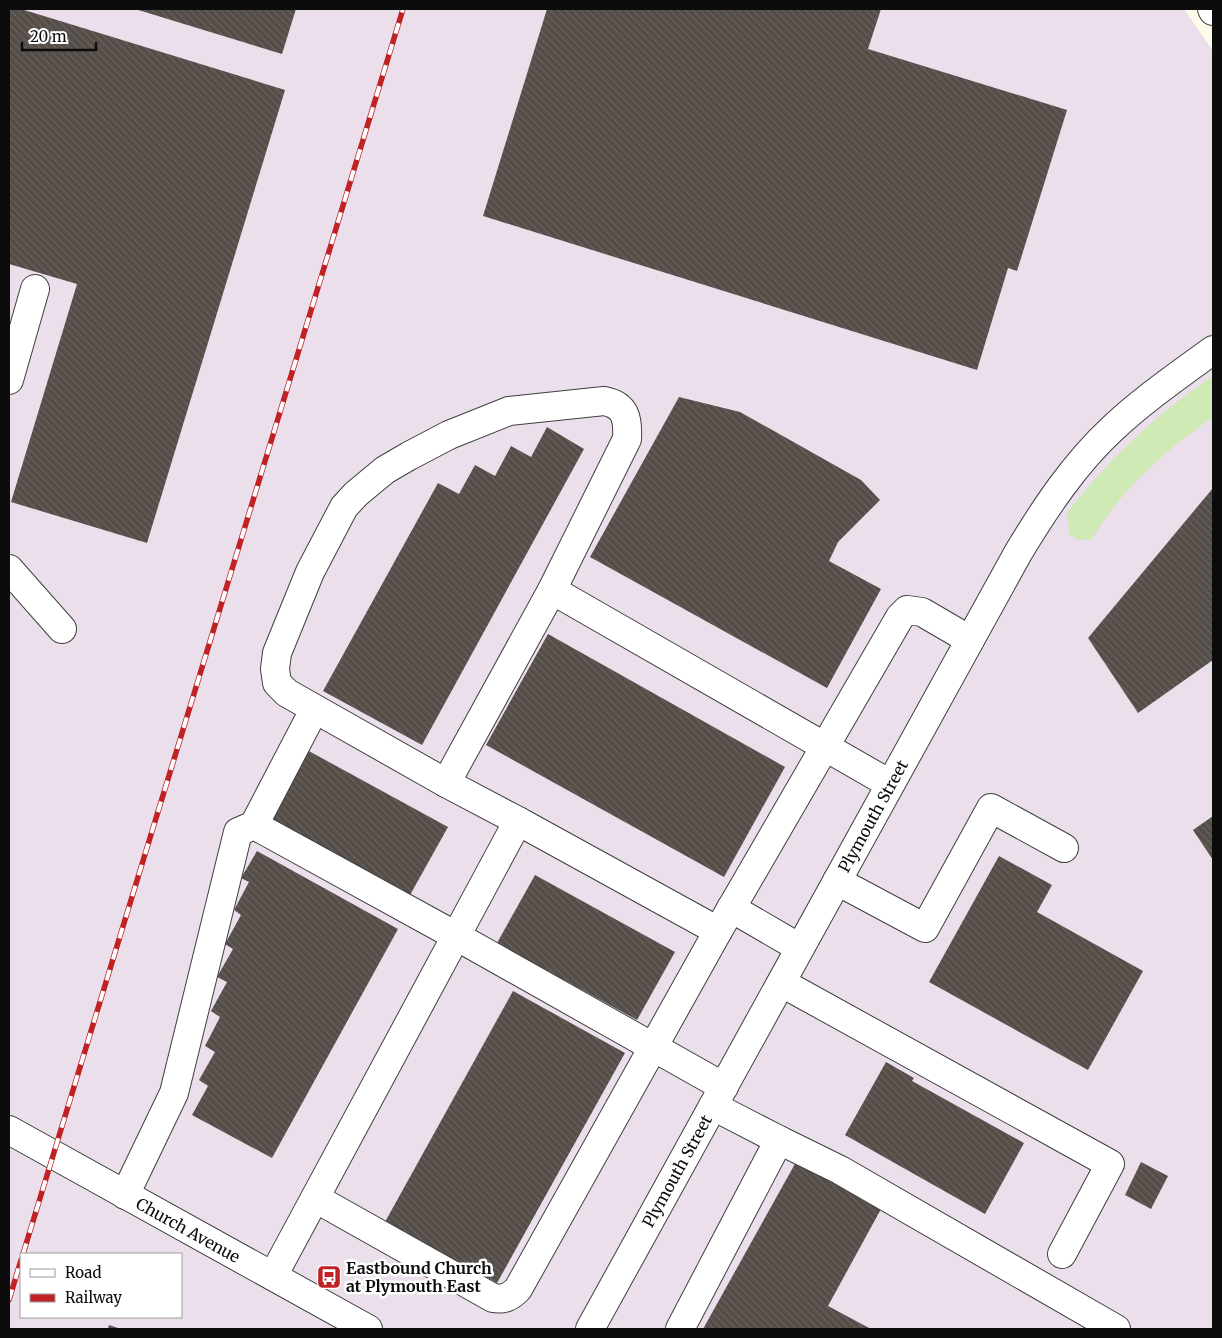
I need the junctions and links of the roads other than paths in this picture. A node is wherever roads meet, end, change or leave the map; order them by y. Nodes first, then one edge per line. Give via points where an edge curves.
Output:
1 (35, 289) dead end
2 (1213, 350) edge
3 (9, 380) edge
4 (9, 569) edge
5 (552, 590) junction
6 (62, 629) dead end
7 (970, 640) junction
8 (314, 710) junction
9 (824, 747) junction
10 (446, 783) junction
11 (890, 784) junction
12 (518, 821) junction
13 (254, 825) junction
14 (1064, 848) dead end
15 (838, 881) junction
16 (724, 919) junction
17 (456, 936) junction
18 (800, 948) junction
19 (782, 983) junction
20 (654, 1047) junction
21 (718, 1097) junction
22 (9, 1130) edge
23 (779, 1140) junction
24 (125, 1195) junction
25 (315, 1198) junction
26 (1062, 1254) dead end
27 (273, 1276) junction
28 (368, 1329) edge
29 (590, 1329) edge
30 (680, 1329) edge
31 (1116, 1329) edge

1 - 3 street
2 - 7 street, Plymouth Street via 1112,428 1051,499
4 - 6 street
5 - 8 street via 625,447 627,418 614,403 604,401 509,411 448,435 409,456 385,470 356,494 344,507 310,572 277,653 277,682 287,693
5 - 9 street
5 - 10 street
7 - 9 street via 922,612 907,610 900,616
7 - 11 street, Plymouth Street
8 - 10 street
8 - 13 street
9 - 11 street
9 - 16 street
10 - 12 street
11 - 15 street, Plymouth Street
12 - 16 street
12 - 17 street
13 - 17 street
13 - 24 street via 238,832 174,1093
14 - 15 street via 991,808 925,928
15 - 18 street, Plymouth Street
16 - 18 street
16 - 20 street
17 - 20 street
17 - 25 street
18 - 19 street, Plymouth Street
19 - 21 street, Plymouth Street
19 - 26 street via 1110,1164
20 - 21 street
20 - 25 street via 518,1289 511,1296 493,1298
21 - 23 street
21 - 29 street, Plymouth Street
22 - 24 street, Church Avenue
23 - 30 street
23 - 31 street via 840,1170
24 - 27 street, Church Avenue
25 - 27 street
27 - 28 street, Church Avenue

